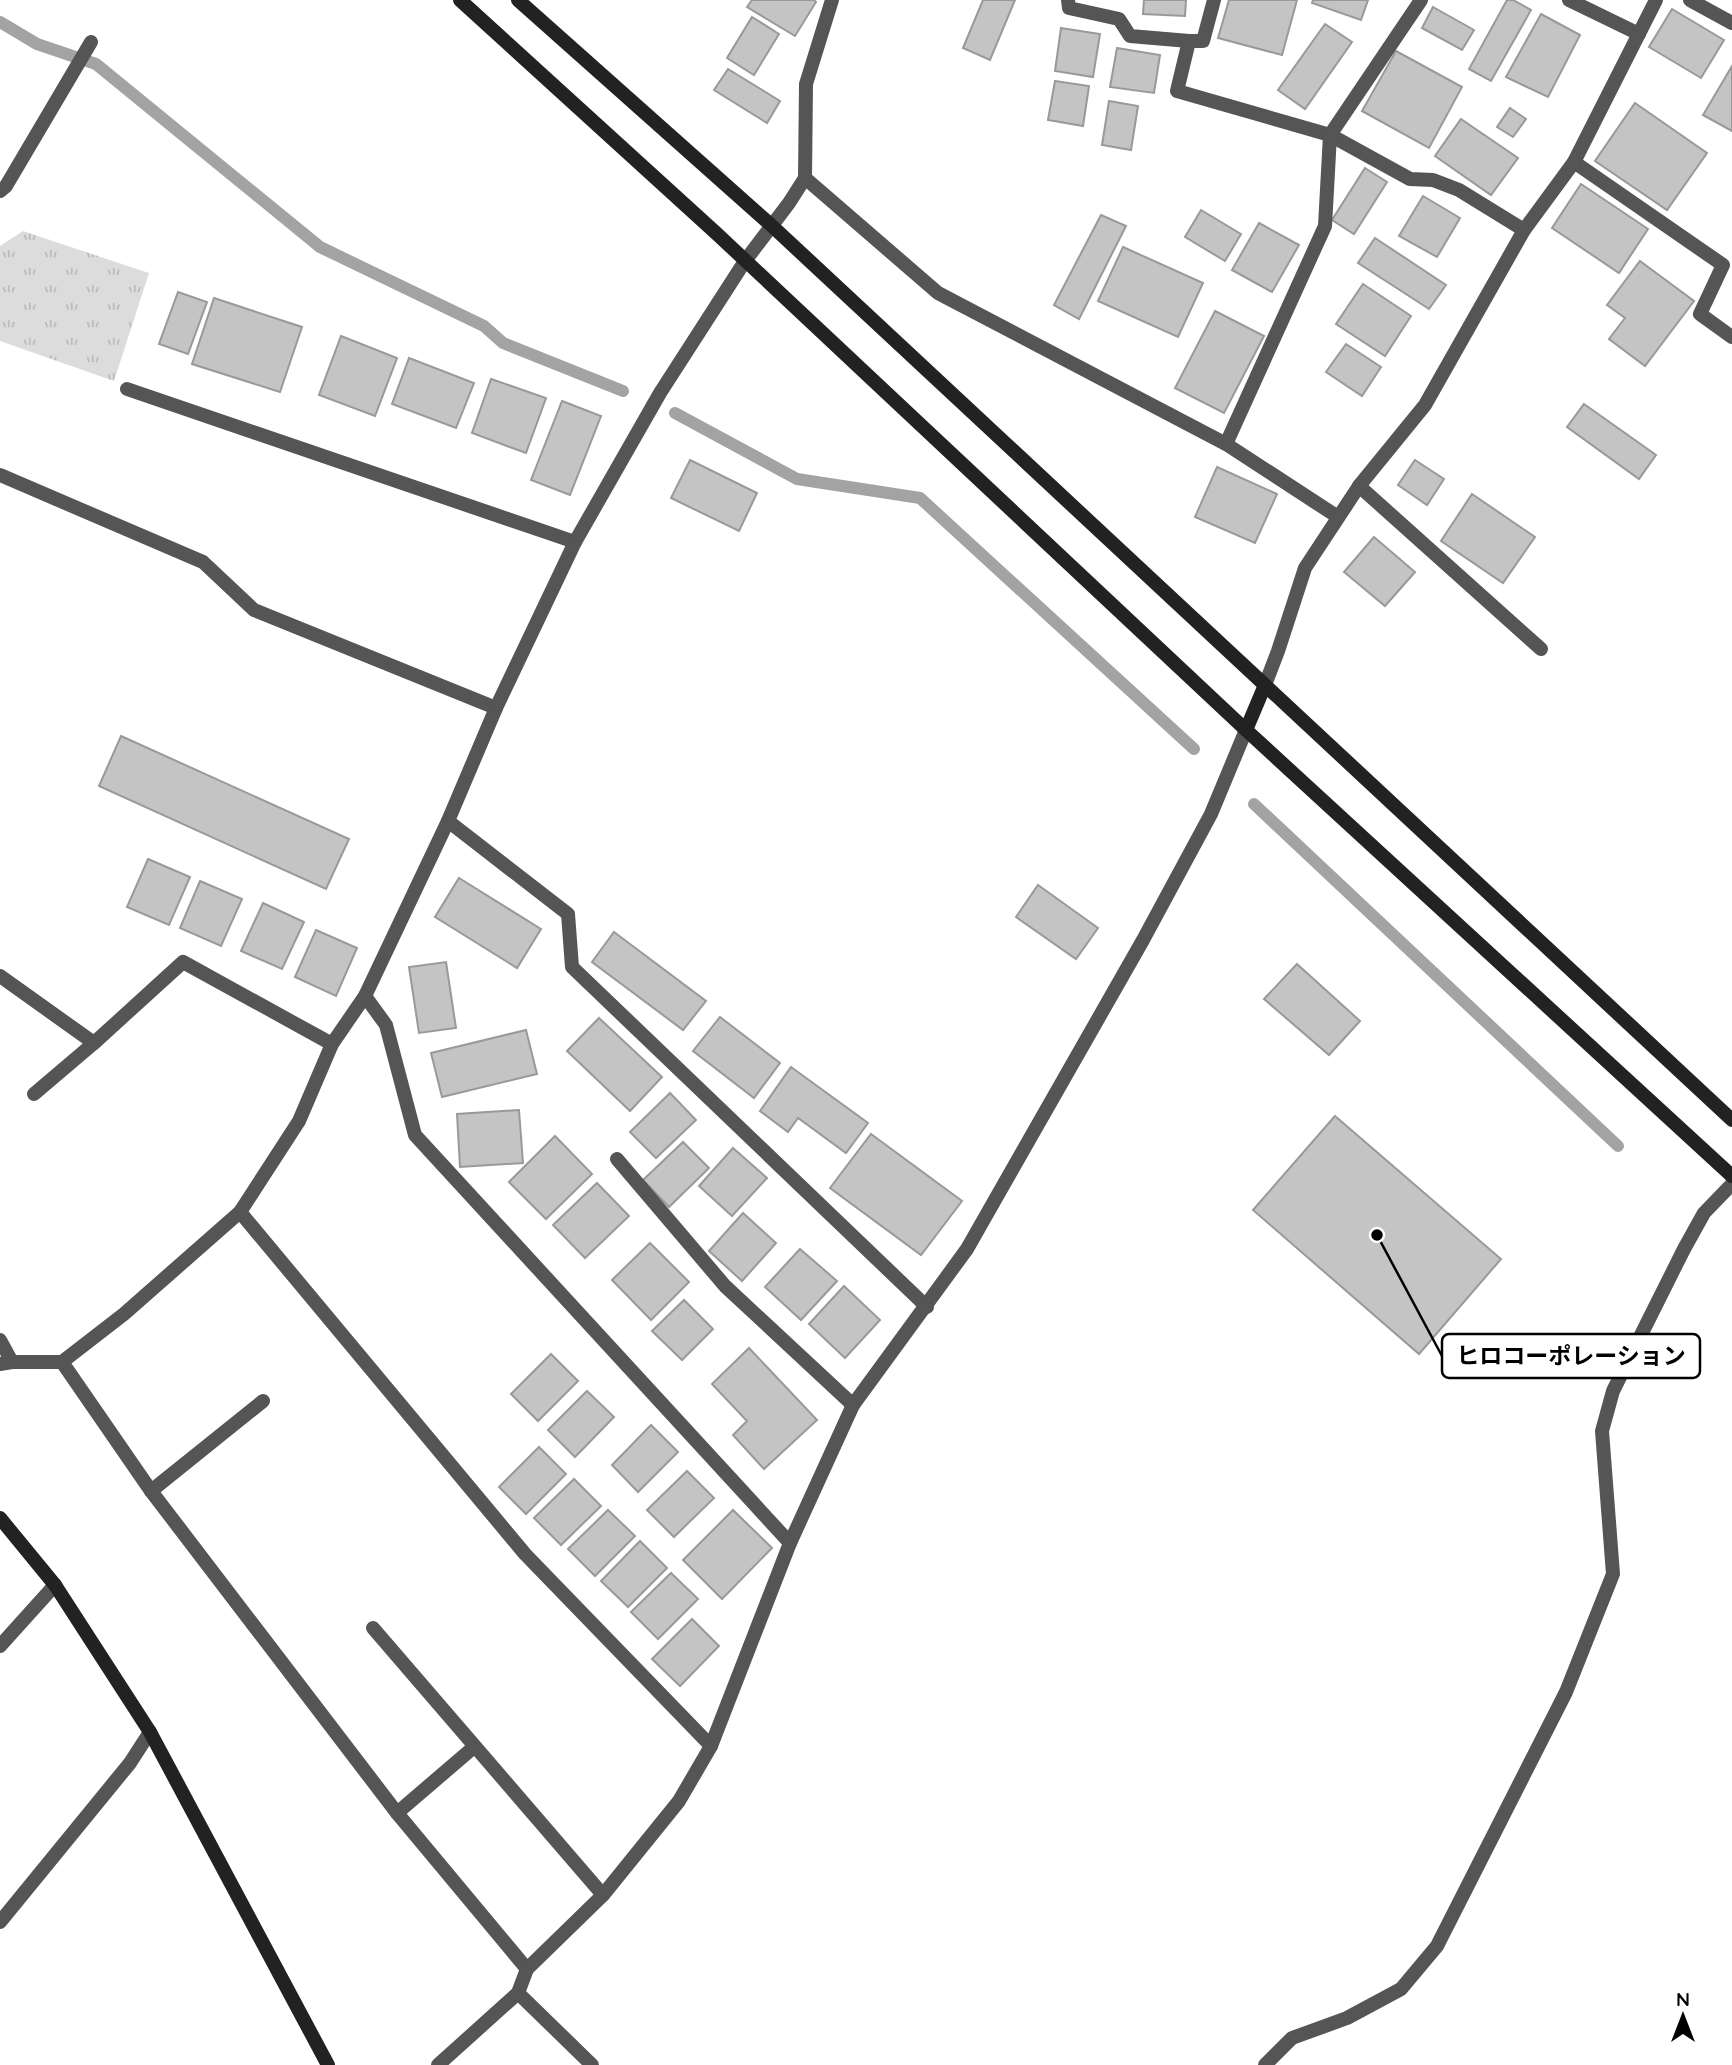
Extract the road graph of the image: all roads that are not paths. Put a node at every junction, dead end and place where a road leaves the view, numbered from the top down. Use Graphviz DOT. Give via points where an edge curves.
graph roads {
  1 [pos="460,0"];
  2 [pos="518,0"];
  3 [pos="832,0"];
  4 [pos="1069,0"];
  5 [pos="1214,0"];
  6 [pos="1421,0"];
  7 [pos="1569,0"];
  8 [pos="1656,0"];
  9 [pos="1690,0"];
  10 [pos="1732,23"];
  11 [pos="1639,34"];
  12 [pos="1189,41"];
  13 [pos="90,42"];
  14 [pos="1330,135"];
  15 [pos="1574,162"];
  16 [pos="805,178"];
  17 [pos="0,191"];
  18 [pos="771,225"];
  19 [pos="1524,230"];
  20 [pos="745,261"];
  21 [pos="1732,337"];
  22 [pos="127,389"];
  23 [pos="1226,444"];
  24 [pos="0,475"];
  25 [pos="1359,486"];
  26 [pos="1338,517"];
  27 [pos="575,542"];
  28 [pos="1541,649"];
  29 [pos="1265,685"];
  30 [pos="496,708"];
  31 [pos="1246,730"];
  32 [pos="448,821"];
  33 [pos="0,976"];
  34 [pos="365,996"];
  35 [pos="94,1043"];
  36 [pos="332,1044"];
  37 [pos="34,1094"];
  38 [pos="1732,1120"];
  39 [pos="617,1159"];
  40 [pos="1732,1176"];
  41 [pos="1732,1184"];
  42 [pos="240,1212"];
  43 [pos="927,1307"];
  44 [pos="0,1339"];
  45 [pos="62,1362"];
  46 [pos="6,1363"];
  47 [pos="263,1401"];
  48 [pos="853,1405"];
  49 [pos="151,1491"];
  50 [pos="0,1518"];
  51 [pos="790,1543"];
  52 [pos="55,1585"];
  53 [pos="373,1628"];
  54 [pos="0,1646"];
  55 [pos="150,1732"];
  56 [pos="711,1746"];
  57 [pos="474,1747"];
  58 [pos="397,1813"];
  59 [pos="603,1895"];
  60 [pos="0,1922"];
  61 [pos="527,1969"];
  62 [pos="518,1993"];
  63 [pos="328,2065"];
  64 [pos="439,2065"];
  65 [pos="592,2065"];
  66 [pos="1265,2065"];
  1 -- 20 [label="street"];
  2 -- 18 [label="street"];
  3 -- 16 [label="street" via="806,84"];
  4 -- 12 [label="street" via="1069,8 1119,19 1129,36"];
  5 -- 12 [label="street" via="1203,41"];
  6 -- 14 [label="street"];
  7 -- 11 [label="street"];
  8 -- 11 [label="street"];
  9 -- 10 [label="street"];
  11 -- 15 [label="street"];
  12 -- 14 [label="street" via="1177,91"];
  13 -- 17 [label="street"];
  14 -- 19 [label="street" via="1410,179 1433,180 1459,190"];
  14 -- 23 [label="street" via="1325,226"];
  15 -- 19 [label="street"];
  15 -- 21 [label="street" via="1723,265 1700,314"];
  16 -- 18 [label="street"];
  16 -- 23 [label="street" via="938,293"];
  18 -- 20 [label="street"];
  18 -- 29 [label="street"];
  19 -- 25 [label="street" via="1425,405"];
  20 -- 27 [label="street" via="660,393"];
  20 -- 31 [label="street"];
  22 -- 27 [label="street"];
  23 -- 26 [label="street"];
  24 -- 30 [label="street" via="203,562 254,610"];
  25 -- 26 [label="street"];
  25 -- 28 [label="street"];
  26 -- 29 [label="street" via="1305,568"];
  27 -- 30 [label="street"];
  29 -- 31 [label="street"];
  29 -- 38 [label="street"];
  30 -- 32 [label="street"];
  31 -- 40 [label="street"];
  31 -- 43 [label="street" via="1211,814 1143,940 967,1249"];
  32 -- 34 [label="street"];
  32 -- 43 [label="street" via="568,914 572,967"];
  33 -- 35 [label="street"];
  34 -- 36 [label="street"];
  34 -- 51 [label="street" via="386,1025 415,1135"];
  35 -- 36 [label="street" via="183,962"];
  35 -- 37 [label="street"];
  36 -- 42 [label="street" via="299,1121"];
  39 -- 48 [label="street" via="726,1286"];
  41 -- 66 [label="street" via="1697,1225 1613,1391 1602,1431 1613,1574 1566,1692 1437,1947 1401,1989 1347,2018 1292,2038"];
  42 -- 45 [label="street"];
  42 -- 56 [label="street" via="525,1555"];
  43 -- 48 [label="street"];
  44 -- 46 [label="street"];
  45 -- 46 [label="street"];
  45 -- 49 [label="street"];
  47 -- 49 [label="street"];
  48 -- 51 [label="street"];
  49 -- 58 [label="street"];
  50 -- 52 [label="street"];
  51 -- 56 [label="street"];
  52 -- 54 [label="street"];
  52 -- 55 [label="street"];
  53 -- 57 [label="street"];
  55 -- 60 [label="street" via="130,1763"];
  55 -- 63 [label="street"];
  56 -- 59 [label="street" via="679,1801"];
  57 -- 58 [label="street"];
  57 -- 59 [label="street"];
  58 -- 61 [label="street"];
  59 -- 61 [label="street"];
  61 -- 62 [label="street"];
  62 -- 64 [label="street"];
  62 -- 65 [label="street"];
}
